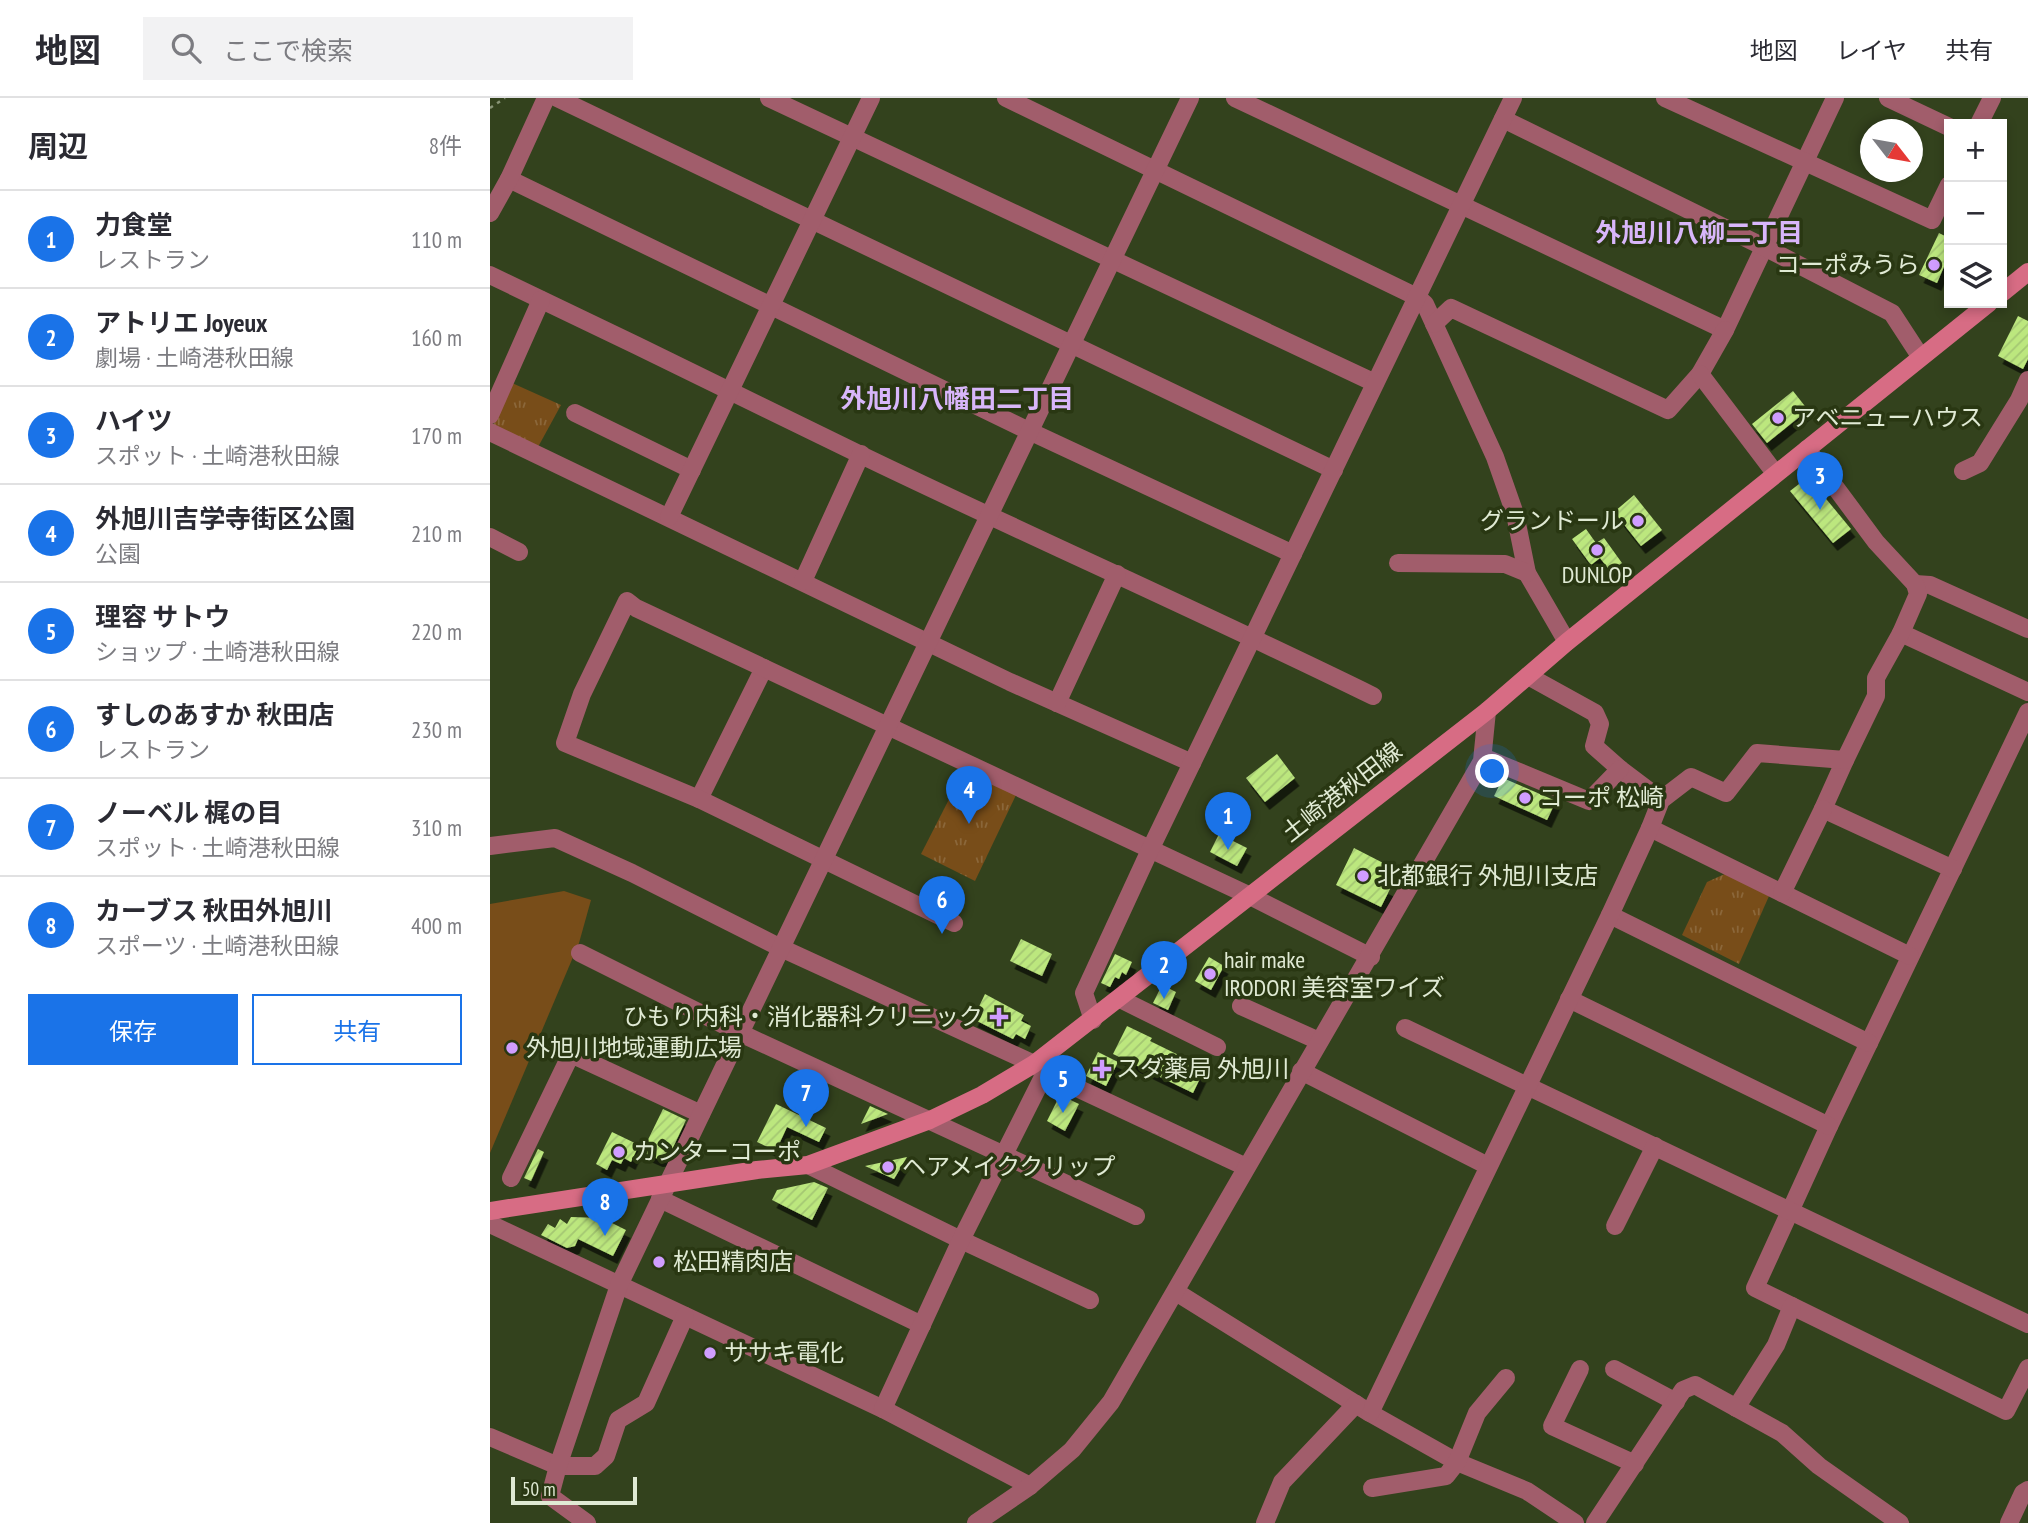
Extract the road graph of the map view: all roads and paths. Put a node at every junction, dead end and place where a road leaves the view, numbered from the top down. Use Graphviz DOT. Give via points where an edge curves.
graph roads {
  1 [pos="505,98"];
  2 [pos="545,98"];
  3 [pos="557,98"];
  4 [pos="769,98"];
  5 [pos="871,98"];
  6 [pos="1006,98"];
  7 [pos="1190,98"];
  8 [pos="1235,98"];
  9 [pos="1513,98"];
  10 [pos="1665,98"];
  11 [pos="1835,98"];
  12 [pos="1888,98"];
  13 [pos="1992,98"];
  14 [pos="490,108"];
  15 [pos="1503,119"];
  16 [pos="1982,119"];
  17 [pos="1944,125"];
  18 [pos="852,136"];
  19 [pos="1805,161"];
  20 [pos="1155,170"];
  21 [pos="509,179"];
  22 [pos="1944,195"];
  23 [pos="1461,206"];
  24 [pos="490,214"];
  25 [pos="812,220"];
  26 [pos="1765,247"];
  27 [pos="1111,260"];
  28 [pos="490,275"];
  29 [pos="1417,297"];
  30 [pos="541,300"];
  31 [pos="772,304"];
  32 [pos="1982,308"];
  33 [pos="1434,324"];
  34 [pos="1725,330"];
  35 [pos="1071,345"];
  36 [pos="1920,356"];
  37 [pos="1700,374"];
  38 [pos="497,378"];
  39 [pos="2028,380"];
  40 [pos="1375,383"];
  41 [pos="731,390"];
  42 [pos="2024,402"];
  43 [pos="575,413"];
  44 [pos="490,415"];
  45 [pos="1029,431"];
  46 [pos="490,432"];
  47 [pos="1807,449"];
  48 [pos="860,454"];
  49 [pos="692,470"];
  50 [pos="1334,470"];
  51 [pos="1963,471"];
  52 [pos="1775,473"];
  53 [pos="989,515"];
  54 [pos="670,517"];
  55 [pos="490,537"];
  56 [pos="519,552"];
  57 [pos="1293,554"];
  58 [pos="1398,563"];
  59 [pos="1527,573"];
  60 [pos="1117,574"];
  61 [pos="803,581"];
  62 [pos="1915,584"];
  63 [pos="2028,629"];
  64 [pos="1901,633"];
  65 [pos="1253,637"];
  66 [pos="928,642"];
  67 [pos="1567,642"];
  68 [pos="764,668"];
  69 [pos="1528,676"];
  70 [pos="2028,692"];
  71 [pos="1373,696"];
  72 [pos="1057,703"];
  73 [pos="1487,711"];
  74 [pos="2028,712"];
  75 [pos="887,727"];
  76 [pos="1483,757"];
  77 [pos="1845,760"];
  78 [pos="1192,763"];
  79 [pos="1619,769"];
  80 [pos="699,799"];
  81 [pos="1661,800"];
  82 [pos="1823,809"];
  83 [pos="1650,828"];
  84 [pos="490,846"];
  85 [pos="1150,850"];
  86 [pos="823,861"];
  87 [pos="1952,869"];
  88 [pos="1782,893"];
  89 [pos="1248,895"];
  90 [pos="1610,915"];
  91 [pos="954,923"];
  92 [pos="781,948"];
  93 [pos="580,953"];
  94 [pos="1910,956"];
  95 [pos="1371,957"];
  96 [pos="1120,999"];
  97 [pos="1569,999"];
  98 [pos="1241,1006"];
  99 [pos="1093,1020"];
  100 [pos="1405,1028"];
  101 [pos="740,1033"];
  102 [pos="1319,1041"];
  103 [pos="1869,1043"];
  104 [pos="1217,1047"];
  105 [pos="1039,1069"];
  106 [pos="1301,1071"];
  107 [pos="1527,1085"];
  108 [pos="701,1114"];
  109 [pos="930,1120"];
  110 [pos="1829,1126"];
  111 [pos="1655,1146"];
  112 [pos="1004,1154"];
  113 [pos="808,1165"];
  114 [pos="1488,1166"];
  115 [pos="1246,1167"];
  116 [pos="511,1178"];
  117 [pos="664,1191"];
  118 [pos="1790,1210"];
  119 [pos="490,1211"];
  120 [pos="1136,1216"];
  121 [pos="490,1224"];
  122 [pos="1615,1226"];
  123 [pos="961,1240"];
  124 [pos="619,1285"];
  125 [pos="1176,1292"];
  126 [pos="1090,1300"];
  127 [pos="1792,1306"];
  128 [pos="685,1316"];
  129 [pos="2028,1324"];
  130 [pos="922,1325"];
  131 [pos="1614,1368"];
  132 [pos="2028,1368"];
  133 [pos="1580,1369"];
  134 [pos="1506,1378"];
  135 [pos="1676,1402"];
  136 [pos="1363,1408"];
  137 [pos="1736,1408"];
  138 [pos="883,1409"];
  139 [pos="490,1437"];
  140 [pos="1457,1462"];
  141 [pos="1635,1464"];
  142 [pos="558,1466"];
  143 [pos="1030,1486"];
  144 [pos="1372,1488"];
  145 [pos="2028,1490"];
  146 [pos="587,1523"];
  147 [pos="976,1523"];
  148 [pos="1265,1523"];
  149 [pos="1575,1523"];
  150 [pos="1595,1523"];
  151 [pos="1900,1523"];
  152 [pos="2009,1523"];
  1 -- 14 [label="path"];
  2 -- 21 [label="street"];
  3 -- 25 [label="street"];
  4 -- 18 [label="street"];
  5 -- 18 [label="street"];
  6 -- 20 [label="street"];
  7 -- 20 [label="street"];
  8 -- 23 [label="street"];
  9 -- 15 [label="street"];
  10 -- 19 [label="street"];
  11 -- 19 [label="street"];
  12 -- 17 [label="street"];
  13 -- 16 [label="street"];
  15 -- 23 [label="street"];
  15 -- 26 [label="street"];
  18 -- 25 [label="street"];
  18 -- 27 [label="street"];
  19 -- 22 [label="street" via="1932,220"];
  19 -- 26 [label="street"];
  20 -- 27 [label="street"];
  20 -- 29 [label="street"];
  21 -- 24 [label="street"];
  21 -- 31 [label="street"];
  23 -- 29 [label="street"];
  23 -- 34 [label="street"];
  25 -- 31 [label="street"];
  25 -- 35 [label="street"];
  26 -- 34 [label="street"];
  26 -- 36 [label="street" via="1892,313"];
  27 -- 35 [label="street"];
  27 -- 40 [label="street"];
  28 -- 30 [label="street"];
  29 -- 33 [label="street"];
  29 -- 40 [label="street"];
  30 -- 38 [label="street"];
  30 -- 41 [label="street"];
  31 -- 41 [label="street"];
  31 -- 45 [label="street"];
  32 -- 36 [label="main road, 土崎港秋田線"];
  33 -- 37 [label="street" via="1451,308 1668,410"];
  33 -- 59 [label="street" via="1495,457 1515,514"];
  34 -- 37 [label="street"];
  35 -- 45 [label="street"];
  35 -- 50 [label="street"];
  36 -- 47 [label="main road, 土崎港秋田線"];
  37 -- 52 [label="street"];
  38 -- 44 [label="street"];
  39 -- 42 [label="street"];
  40 -- 50 [label="street"];
  41 -- 48 [label="street"];
  41 -- 49 [label="street"];
  42 -- 51 [label="street" via="1980,463"];
  43 -- 49 [label="street"];
  45 -- 53 [label="street"];
  45 -- 57 [label="street"];
  46 -- 54 [label="street"];
  47 -- 52 [label="main road, 土崎港秋田線"];
  47 -- 62 [label="street" via="1876,542"];
  48 -- 53 [label="street"];
  48 -- 61 [label="street"];
  49 -- 54 [label="street"];
  50 -- 57 [label="street"];
  52 -- 67 [label="main road, 土崎港秋田線"];
  53 -- 60 [label="street"];
  53 -- 66 [label="street"];
  54 -- 61 [label="street"];
  55 -- 56 [label="street"];
  57 -- 65 [label="street"];
  58 -- 59 [label="street" via="1505,564"];
  59 -- 67 [label="street"];
  60 -- 65 [label="street"];
  60 -- 72 [label="street"];
  61 -- 66 [label="street"];
  62 -- 63 [label="street" via="1930,585"];
  62 -- 64 [label="street" via="1918,594"];
  64 -- 70 [label="street"];
  64 -- 77 [label="street" via="1876,678 1876,696"];
  65 -- 71 [label="street"];
  65 -- 78 [label="street"];
  66 -- 72 [label="street"];
  66 -- 75 [label="street"];
  67 -- 69 [label="main road, 土崎港秋田線"];
  68 -- 75 [label="street"];
  68 -- 80 [label="street"];
  68 -- 80 [label="street" via="627,601 582,694 565,743"];
  69 -- 73 [label="main road, 土崎港秋田線"];
  69 -- 79 [label="street" via="1595,713 1600,724 1594,746"];
  72 -- 78 [label="street"];
  73 -- 76 [label="street"];
  73 -- 89 [label="main road, 土崎港秋田線"];
  74 -- 87 [label="street"];
  75 -- 85 [label="street"];
  75 -- 86 [label="street"];
  76 -- 79 [label="street" via="1590,800"];
  76 -- 95 [label="street"];
  77 -- 81 [label="street" via="1757,753 1726,793 1691,777"];
  77 -- 82 [label="street"];
  78 -- 85 [label="street"];
  79 -- 81 [label="street"];
  80 -- 86 [label="street"];
  81 -- 83 [label="street"];
  82 -- 87 [label="street"];
  82 -- 88 [label="street"];
  83 -- 88 [label="street"];
  83 -- 90 [label="street"];
  84 -- 92 [label="street" via="555,838"];
  85 -- 89 [label="street"];
  85 -- 99 [label="street" via="1084,993"];
  86 -- 91 [label="street"];
  86 -- 92 [label="street"];
  87 -- 94 [label="street"];
  88 -- 94 [label="street"];
  89 -- 95 [label="street"];
  89 -- 96 [label="main road, 土崎港秋田線"];
  90 -- 97 [label="street"];
  90 -- 103 [label="street"];
  92 -- 101 [label="street"];
  92 -- 105 [label="street"];
  93 -- 101 [label="street"];
  94 -- 103 [label="street"];
  95 -- 102 [label="street"];
  96 -- 99 [label="main road, 土崎港秋田線"];
  96 -- 104 [label="street"];
  97 -- 107 [label="street"];
  97 -- 110 [label="street"];
  98 -- 102 [label="street"];
  99 -- 105 [label="main road, 土崎港秋田線"];
  100 -- 107 [label="street"];
  101 -- 108 [label="street"];
  101 -- 109 [label="street"];
  102 -- 106 [label="street"];
  103 -- 110 [label="street"];
  105 -- 109 [label="main road, 土崎港秋田線"];
  105 -- 112 [label="street"];
  105 -- 115 [label="street"];
  106 -- 114 [label="street"];
  106 -- 115 [label="street"];
  107 -- 111 [label="street"];
  107 -- 114 [label="street"];
  108 -- 116 [label="street" via="571,1054"];
  108 -- 117 [label="street"];
  109 -- 112 [label="street"];
  109 -- 113 [label="main road, 土崎港秋田線"];
  110 -- 118 [label="street"];
  111 -- 118 [label="street"];
  111 -- 122 [label="street"];
  112 -- 120 [label="street"];
  112 -- 123 [label="street"];
  113 -- 117 [label="main road, 土崎港秋田線"];
  113 -- 123 [label="street"];
  114 -- 136 [label="street"];
  115 -- 125 [label="street"];
  117 -- 119 [label="main road, 土崎港秋田線"];
  117 -- 124 [label="street"];
  117 -- 130 [label="street"];
  118 -- 127 [label="street" via="1755,1288"];
  118 -- 129 [label="street"];
  121 -- 124 [label="street"];
  123 -- 126 [label="street"];
  123 -- 130 [label="street"];
  124 -- 128 [label="street"];
  124 -- 142 [label="street"];
  125 -- 136 [label="street"];
  125 -- 143 [label="street" via="1111,1402 1072,1450"];
  127 -- 132 [label="street" via="2006,1411"];
  127 -- 137 [label="street" via="1776,1345"];
  128 -- 138 [label="street"];
  128 -- 142 [label="street" via="646,1403 618,1420 606,1456 595,1466"];
  130 -- 138 [label="street"];
  131 -- 135 [label="street"];
  133 -- 141 [label="street" via="1552,1426"];
  134 -- 140 [label="street" via="1477,1413"];
  135 -- 137 [label="street" via="1683,1390 1695,1385"];
  135 -- 141 [label="street"];
  136 -- 140 [label="street"];
  136 -- 148 [label="street" via="1282,1482"];
  137 -- 151 [label="street" via="1782,1433 1819,1466"];
  138 -- 143 [label="street"];
  139 -- 142 [label="street"];
  140 -- 144 [label="street" via="1446,1476"];
  140 -- 149 [label="street" via="1527,1491"];
  141 -- 150 [label="street"];
  142 -- 146 [label="street" via="550,1496"];
  143 -- 147 [label="street"];
  145 -- 152 [label="street"];
}
